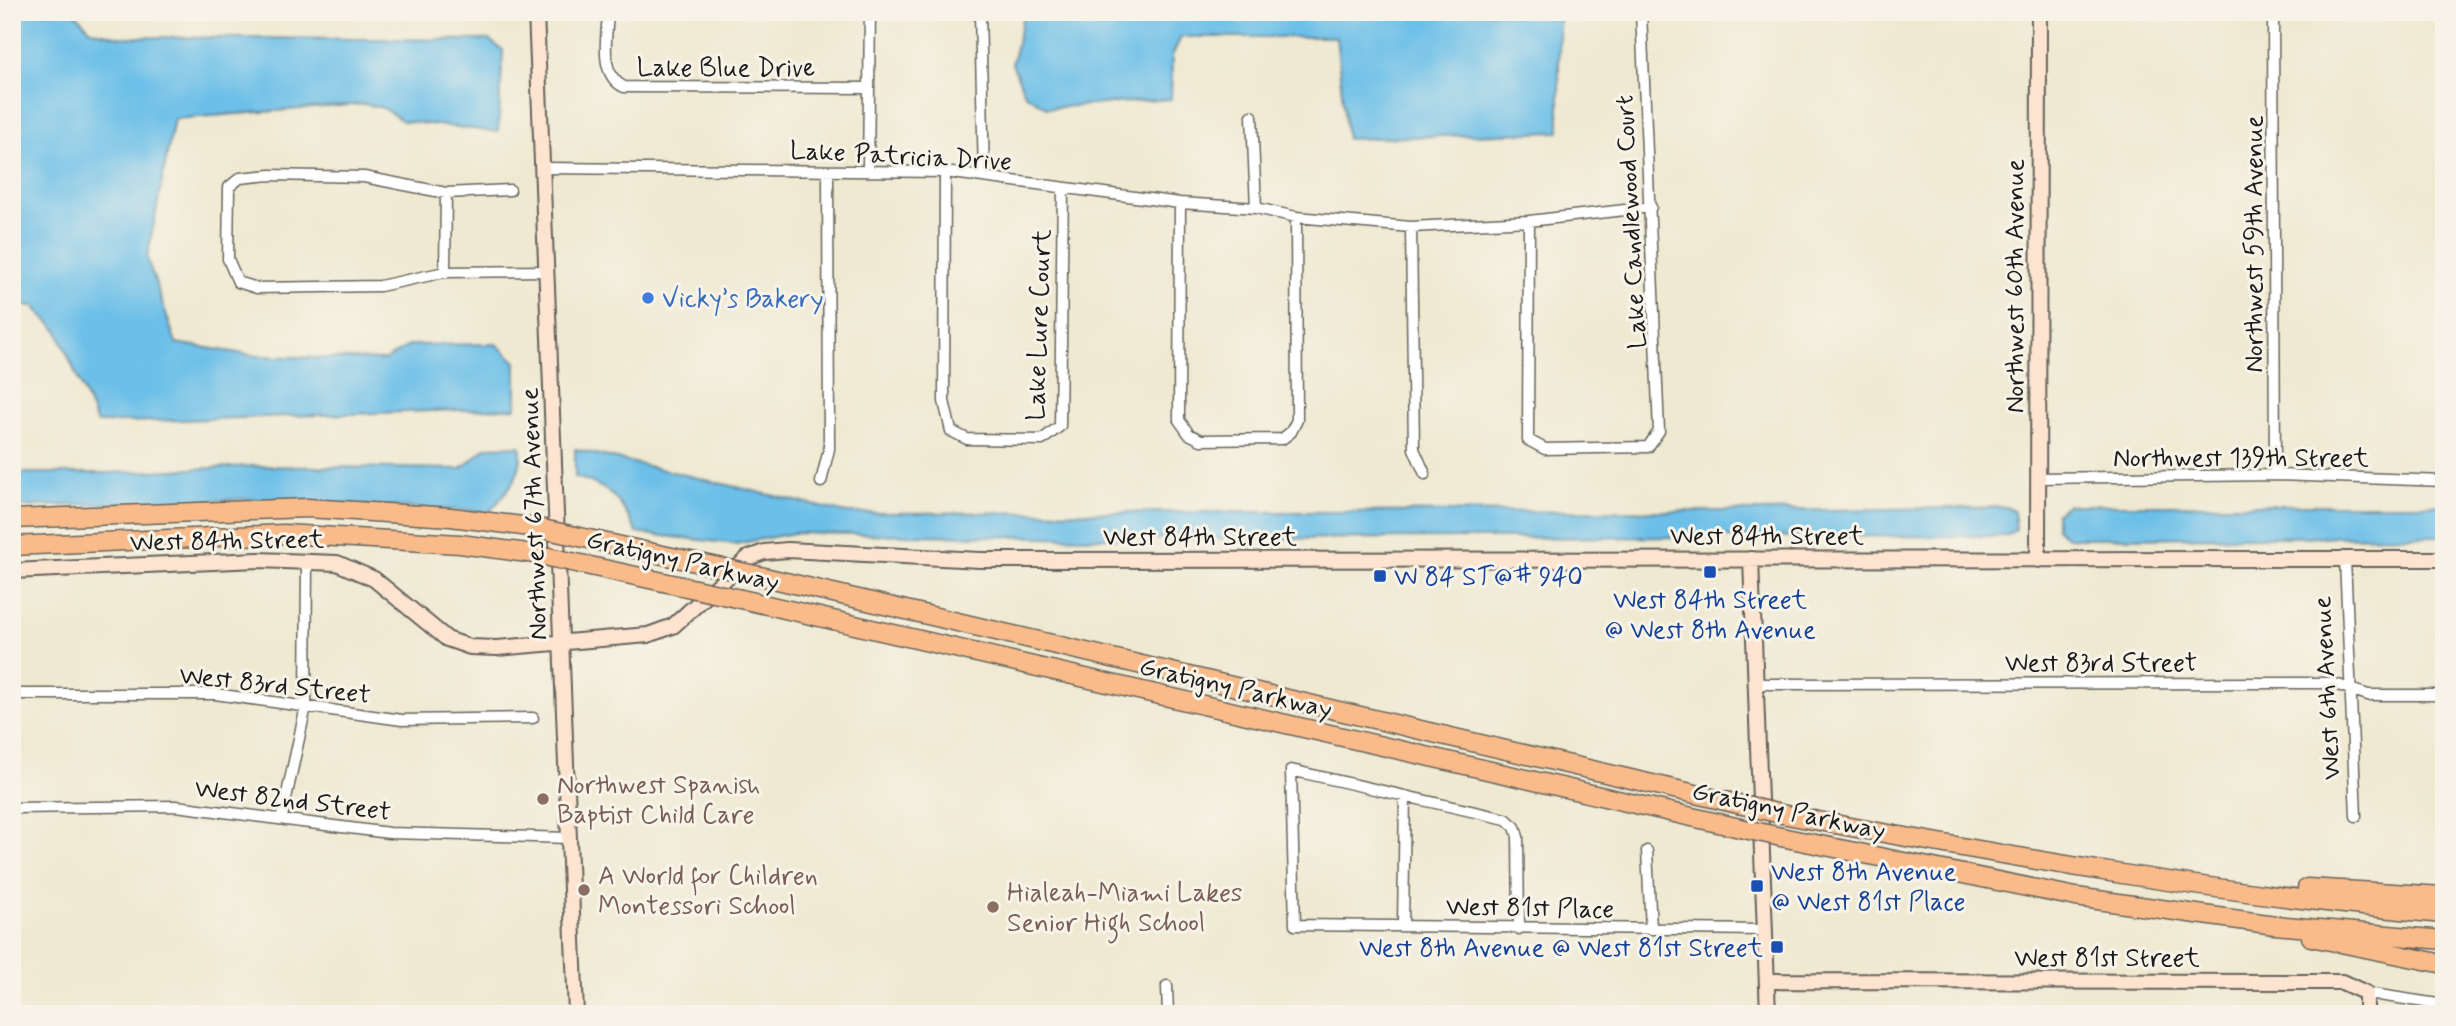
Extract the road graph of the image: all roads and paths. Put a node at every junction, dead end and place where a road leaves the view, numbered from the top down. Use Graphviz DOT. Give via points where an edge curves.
graph roads {
  1 [pos="536,12"];
  2 [pos="608,12"];
  3 [pos="870,12"];
  4 [pos="980,12"];
  5 [pos="1641,12"];
  6 [pos="2039,12"];
  7 [pos="2273,12"];
  8 [pos="869,88"];
  9 [pos="1252,116"];
  10 [pos="543,168"];
  11 [pos="868,169"];
  12 [pos="828,171"];
  13 [pos="945,172"];
  14 [pos="984,175"];
  15 [pos="1062,188"];
  16 [pos="510,190"];
  17 [pos="446,193"];
  18 [pos="1180,203"];
  19 [pos="1651,207"];
  20 [pos="1256,208"];
  21 [pos="1296,217"];
  22 [pos="1529,221"];
  23 [pos="1411,227"];
  24 [pos="547,271"];
  25 [pos="445,272"];
  26 [pos="1424,474"];
  27 [pos="2275,475"];
  28 [pos="2038,478"];
  29 [pos="2444,481"];
  30 [pos="821,482"];
  31 [pos="12,519"];
  32 [pos="12,545"];
  33 [pos="1751,559"];
  34 [pos="2345,559"];
  35 [pos="2444,559"];
  36 [pos="2038,560"];
  37 [pos="307,561"];
  38 [pos="12,571"];
  39 [pos="563,644"];
  40 [pos="1755,684"];
  41 [pos="2351,687"];
  42 [pos="12,694"];
  43 [pos="2444,695"];
  44 [pos="306,706"];
  45 [pos="533,718"];
  46 [pos="1405,796"];
  47 [pos="12,808"];
  48 [pos="2356,816"];
  49 [pos="282,817"];
  50 [pos="569,838"];
  51 [pos="1647,851"];
  52 [pos="2186,883"];
  53 [pos="2444,896"];
  54 [pos="2444,914"];
  55 [pos="2275,925"];
  56 [pos="1403,926"];
  57 [pos="1519,929"];
  58 [pos="1651,929"];
  59 [pos="1765,930"];
  60 [pos="2444,940"];
  61 [pos="2444,964"];
  62 [pos="1767,981"];
  63 [pos="1167,986"];
  64 [pos="2366,993"];
  65 [pos="2444,1005"];
  66 [pos="576,1014"];
  67 [pos="1168,1014"];
  68 [pos="1768,1014"];
  69 [pos="2366,1014"];
  1 -- 10 [label="street, Northwest 67th Avenue"];
  2 -- 8 [label="street, Lake Blue Drive" via="607,70 613,82 624,87"];
  3 -- 8 [label="street"];
  4 -- 14 [label="street"];
  5 -- 19 [label="street, Lake Candlewood Court"];
  6 -- 28 [label="street, Northwest 60th Avenue"];
  7 -- 27 [label="street, Northwest 59th Avenue"];
  8 -- 11 [label="street"];
  9 -- 20 [label="street"];
  10 -- 12 [label="street, Lake Patricia Drive"];
  10 -- 24 [label="street, Northwest 67th Avenue"];
  11 -- 12 [label="street, Lake Patricia Drive"];
  11 -- 13 [label="street, Lake Patricia Drive"];
  12 -- 30 [label="street" via="829,449"];
  13 -- 14 [label="street, Lake Patricia Drive"];
  13 -- 15 [label="street, Lake Lure Court" via="944,401 951,431 967,439 1042,440 1060,426"];
  14 -- 15 [label="street, Lake Patricia Drive"];
  15 -- 18 [label="street, Lake Patricia Drive"];
  16 -- 17 [label="street"];
  17 -- 25 [label="street"];
  17 -- 25 [label="street" via="364,177 240,178 229,187 228,259 238,282 257,288 380,286"];
  18 -- 20 [label="street, Lake Patricia Drive"];
  18 -- 21 [label="street" via="1179,420 1189,435 1202,440 1282,439 1297,420"];
  19 -- 22 [label="street, Lake Patricia Drive"];
  19 -- 22 [label="street, Lake Candlewood Court" via="1659,430 1648,447 1545,449 1528,440"];
  20 -- 21 [label="street, Lake Patricia Drive"];
  21 -- 23 [label="street, Lake Patricia Drive"];
  22 -- 23 [label="street, Lake Patricia Drive"];
  23 -- 26 [label="street" via="1414,449"];
  24 -- 25 [label="street"];
  24 -- 39 [label="street, Northwest 67th Avenue"];
  27 -- 28 [label="street, Northwest 139th Street"];
  27 -- 29 [label="street, Northwest 139th Street"];
  28 -- 36 [label="street, Northwest 60th Avenue"];
  31 -- 52 [label="highway, Gratigny Parkway, bridge" via="307,508 538,528 1781,814"];
  32 -- 55 [label="highway, Gratigny Parkway, bridge" via="284,534 447,543 535,554 1781,837 2076,897"];
  33 -- 36 [label="street, West 84th Street"];
  33 -- 39 [label="street, West 84th Street" via="980,560 788,550 748,558 673,626 648,635"];
  33 -- 40 [label="street"];
  34 -- 35 [label="street, West 84th Street"];
  34 -- 36 [label="street, West 84th Street"];
  34 -- 41 [label="street, West 6th Avenue"];
  37 -- 38 [label="street, West 84th Street"];
  37 -- 39 [label="street, West 84th Street" via="357,570 447,639 470,647"];
  37 -- 44 [label="street"];
  39 -- 50 [label="street, Northwest 67th Avenue"];
  40 -- 41 [label="street, West 83rd Street" via="2332,683"];
  40 -- 59 [label="street"];
  41 -- 43 [label="street, West 83rd Street" via="2368,695"];
  41 -- 48 [label="street, West 6th Avenue"];
  42 -- 44 [label="street, West 83rd Street" via="215,694"];
  44 -- 45 [label="street, West 83rd Street" via="402,720"];
  44 -- 49 [label="street"];
  46 -- 56 [label="street"];
  46 -- 56 [label="street, West 81st Place" via="1291,770 1295,925"];
  46 -- 57 [label="street" via="1506,819 1515,827"];
  47 -- 49 [label="street, West 82nd Street" via="176,806"];
  49 -- 50 [label="street, West 82nd Street" via="389,834"];
  50 -- 66 [label="street, Northwest 67th Avenue"];
  51 -- 58 [label="street"];
  52 -- 53 [label="highway" via="2249,882"];
  52 -- 54 [label="highway, Gratigny Parkway"];
  55 -- 60 [label="highway, Gratigny Parkway"];
  55 -- 61 [label="highway" via="2330,943"];
  56 -- 57 [label="street, West 81st Place"];
  57 -- 58 [label="street, West 81st Place"];
  58 -- 59 [label="street, West 81st Place"];
  59 -- 62 [label="street"];
  62 -- 64 [label="street, West 81st Street" via="2342,982"];
  62 -- 68 [label="street"];
  63 -- 67 [label="street"];
  64 -- 65 [label="street, West 81st Street"];
  64 -- 69 [label="street"];
}
